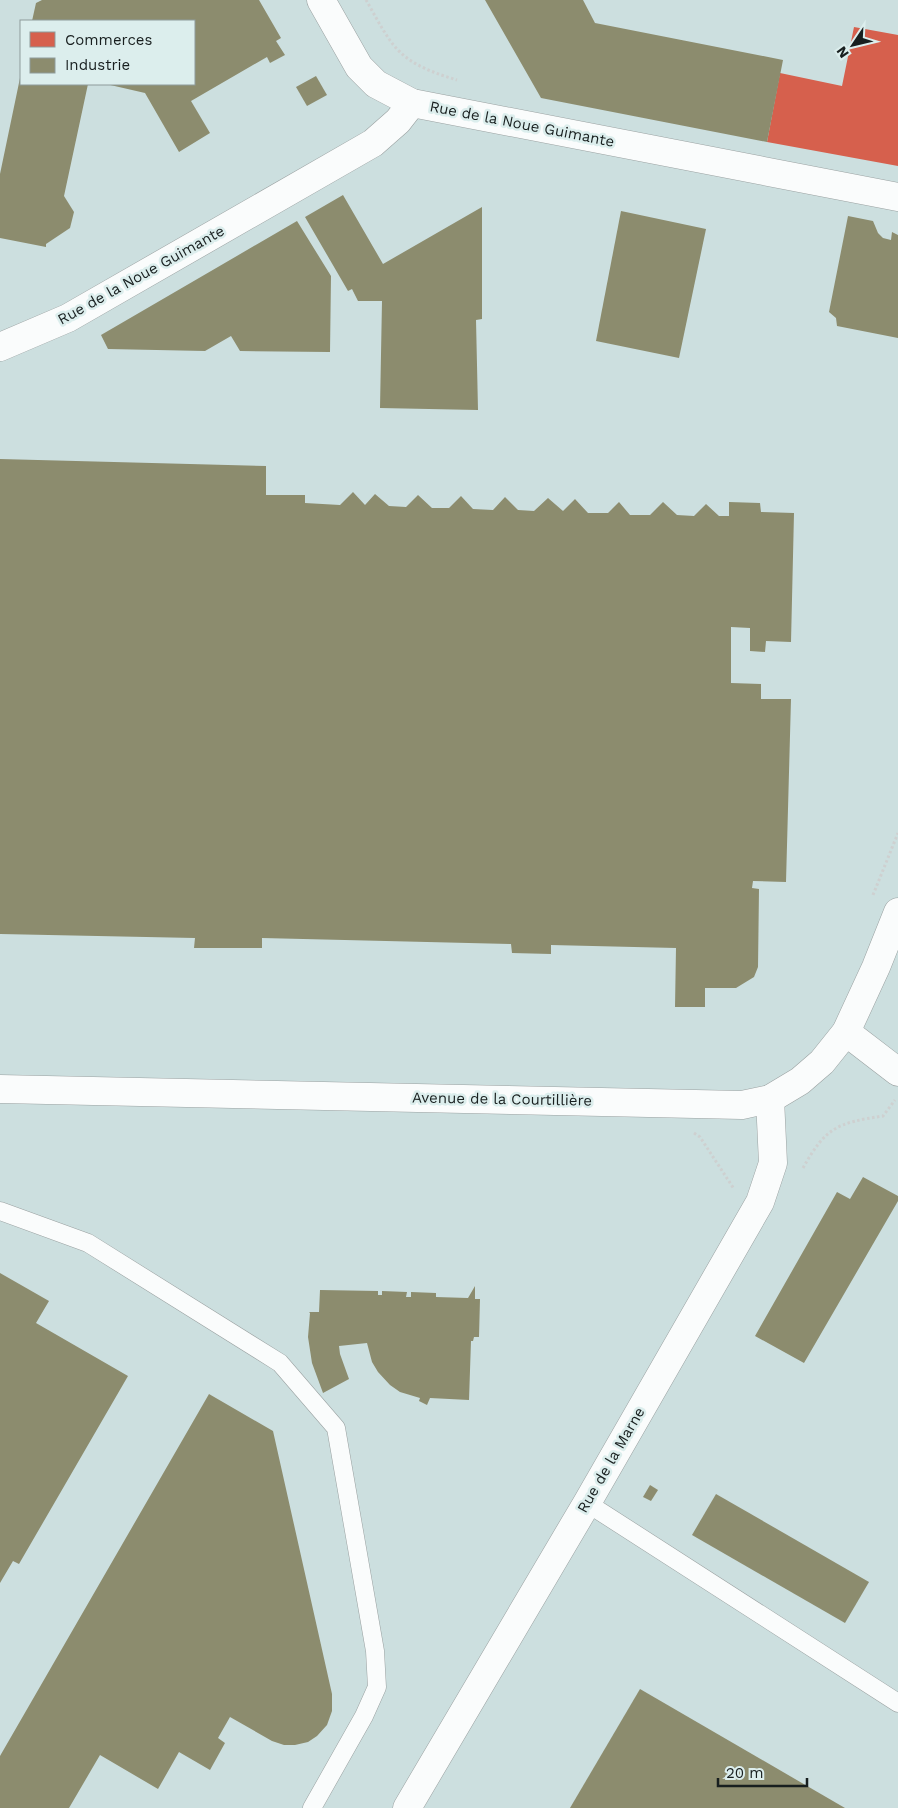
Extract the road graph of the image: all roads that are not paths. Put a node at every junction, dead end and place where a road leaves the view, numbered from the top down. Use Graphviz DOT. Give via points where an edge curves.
graph roads {
  1 [pos="321,0"];
  2 [pos="412,103"];
  3 [pos="898,197"];
  4 [pos="0,347"];
  5 [pos="898,912"];
  6 [pos="846,1032"];
  7 [pos="898,1072"];
  8 [pos="1,1091"];
  9 [pos="770,1099"];
  10 [pos="0,1212"];
  11 [pos="586,1503"];
  12 [pos="898,1703"];
  13 [pos="312,1808"];
  14 [pos="407,1808"];
  1 -- 2 [label="street" via="359,67 376,84"];
  2 -- 3 [label="street, Rue de la Noue Guimante"];
  2 -- 4 [label="street, Rue de la Noue Guimante" via="373,144 68,318"];
  5 -- 6 [label="street, Avenue de la Courtillière"];
  6 -- 7 [label="street"];
  6 -- 9 [label="street, Avenue de la Courtillière" via="822,1062 800,1081"];
  8 -- 9 [label="street, Avenue de la Courtillière" via="742,1105"];
  9 -- 11 [label="street, Rue de la Marne" via="773,1163 760,1202"];
  10 -- 13 [label="lane" via="88,1243 280,1363 336,1428 375,1651 377,1687"];
  11 -- 12 [label="lane"];
  11 -- 14 [label="street, Rue de la Marne"];
}
